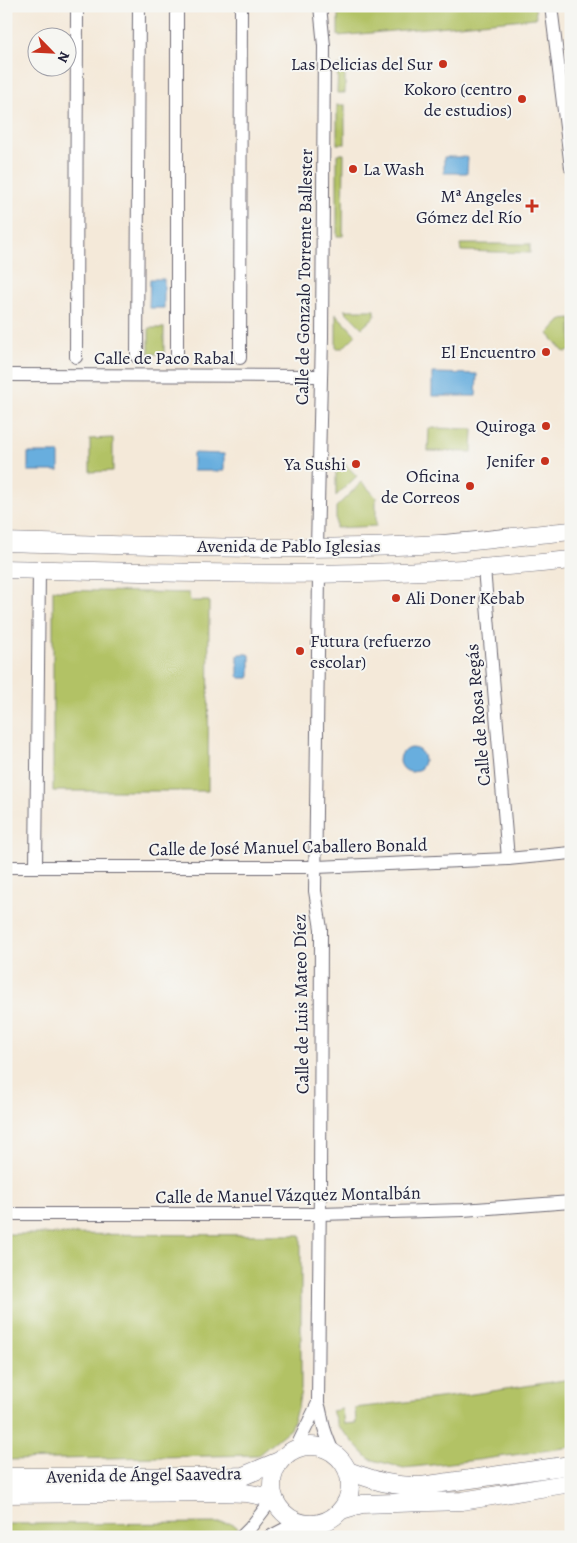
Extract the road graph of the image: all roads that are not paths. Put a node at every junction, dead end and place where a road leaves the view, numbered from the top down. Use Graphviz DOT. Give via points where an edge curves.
graph roads {
  1 [pos="77,6"];
  2 [pos="139,6"];
  3 [pos="177,6"];
  4 [pos="242,6"];
  5 [pos="320,6"];
  6 [pos="551,6"];
  7 [pos="571,168"];
  8 [pos="137,357"];
  9 [pos="177,357"];
  10 [pos="76,358"];
  11 [pos="240,358"];
  12 [pos="6,374"];
  13 [pos="321,376"];
  14 [pos="571,531"];
  15 [pos="6,542"];
  16 [pos="317,548"];
  17 [pos="571,560"];
  18 [pos="484,568"];
  19 [pos="6,569"];
  20 [pos="39,570"];
  21 [pos="319,574"];
  22 [pos="571,853"];
  23 [pos="508,859"];
  24 [pos="6,867"];
  25 [pos="36,867"];
  26 [pos="316,867"];
  27 [pos="571,1202"];
  28 [pos="6,1214"];
  29 [pos="320,1214"];
  30 [pos="318,1403"];
  31 [pos="296,1448"];
  32 [pos="333,1452"];
  33 [pos="279,1461"];
  34 [pos="571,1466"];
  35 [pos="348,1471"];
  36 [pos="6,1477"];
  37 [pos="571,1483"];
  38 [pos="6,1494"];
  39 [pos="273,1498"];
  40 [pos="342,1510"];
  41 [pos="298,1522"];
  42 [pos="315,1530"];
  43 [pos="241,1537"];
  44 [pos="269,1537"];
  1 -- 10 [label="street"];
  2 -- 8 [label="street"];
  3 -- 9 [label="street"];
  4 -- 11 [label="street"];
  5 -- 13 [label="street, Calle de Gonzalo Torrente Ballester" via="324,46"];
  6 -- 7 [label="street"];
  12 -- 13 [label="street, Calle de Paco Rabal"];
  13 -- 16 [label="street, Calle de Gonzalo Torrente Ballester"];
  14 -- 16 [label="street, Avenida de Pablo Iglesias" via="440,544"];
  15 -- 16 [label="street, Avenida de Pablo Iglesias"];
  17 -- 18 [label="street, Avenida de Pablo Iglesias"];
  18 -- 21 [label="street, Avenida de Pablo Iglesias"];
  18 -- 23 [label="street, Calle de Rosa Regás"];
  19 -- 20 [label="street, Avenida de Pablo Iglesias"];
  20 -- 21 [label="street, Avenida de Pablo Iglesias"];
  20 -- 25 [label="street"];
  21 -- 26 [label="street, Calle de Luis Mateo Díez"];
  22 -- 23 [label="street, Calle de José Manuel Caballero Bonald"];
  23 -- 26 [label="street, Calle de José Manuel Caballero Bonald"];
  24 -- 25 [label="street, Calle de José Manuel Caballero Bonald"];
  25 -- 26 [label="street, Calle de José Manuel Caballero Bonald"];
  26 -- 29 [label="street, Calle de Luis Mateo Díez" via="315,891 321,929"];
  27 -- 29 [label="street, Calle de Manuel Vázquez Montalbán" via="463,1210"];
  28 -- 29 [label="street, Calle de Manuel Vázquez Montalbán"];
  29 -- 30 [label="street, Calle de Luis Mateo Díez"];
  30 -- 31 [label="street, Calle de Luis Mateo Díez"];
  30 -- 32 [label="street, Calle de Luis Mateo Díez"];
  31 -- 32 [label="street" via="321,1446"];
  31 -- 33 [label="street"];
  32 -- 35 [label="street"];
  33 -- 36 [label="street, Avenida de Ángel Saavedra" via="243,1476"];
  33 -- 39 [label="street" via="273,1472"];
  34 -- 35 [label="street" via="421,1486 382,1483"];
  35 -- 40 [label="street" via="350,1491"];
  37 -- 40 [label="street" via="462,1501 362,1504"];
  38 -- 39 [label="street, Avenida de Ángel Saavedra" via="220,1492"];
  39 -- 41 [label="street" via="288,1517"];
  39 -- 43 [label="street"];
  40 -- 42 [label="street"];
  41 -- 42 [label="street"];
  41 -- 44 [label="street"];
}
